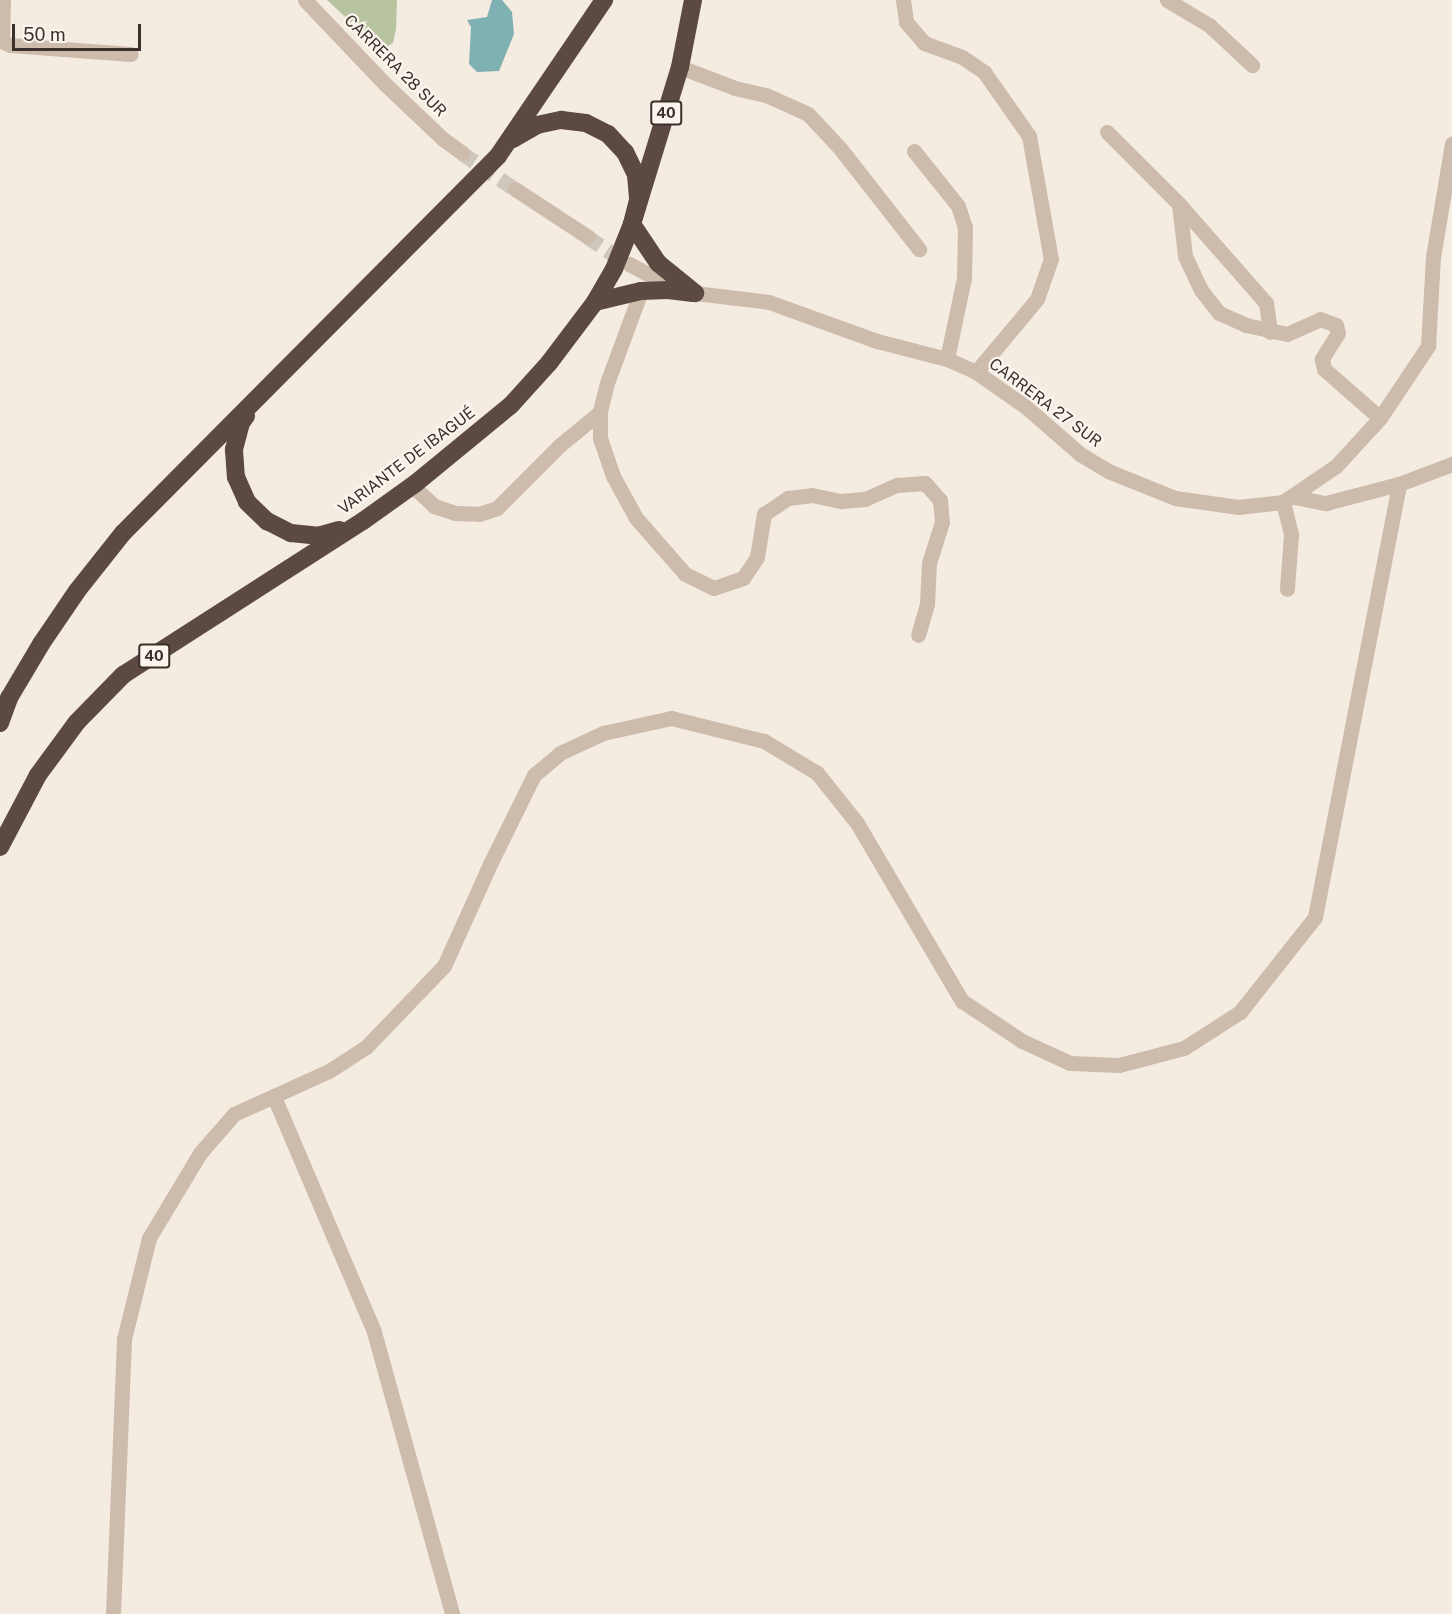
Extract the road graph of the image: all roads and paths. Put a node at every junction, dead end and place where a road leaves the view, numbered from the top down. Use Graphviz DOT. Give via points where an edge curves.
graph roads {
  1 [pos="3,0"];
  2 [pos="305,0"];
  3 [pos="604,0"];
  4 [pos="693,0"];
  5 [pos="903,0"];
  6 [pos="1167,0"];
  7 [pos="131,54"];
  8 [pos="1252,66"];
  9 [pos="680,67"];
  10 [pos="1107,132"];
  11 [pos="1452,144"];
  12 [pos="914,151"];
  13 [pos="462,153"];
  14 [pos="498,156"];
  15 [pos="515,189"];
  16 [pos="1179,204"];
  17 [pos="632,224"];
  18 [pos="588,237"];
  19 [pos="919,249"];
  20 [pos="629,264"];
  21 [pos="641,291"];
  22 [pos="695,293"];
  23 [pos="595,302"];
  24 [pos="1270,332"];
  25 [pos="947,359"];
  26 [pos="976,372"];
  27 [pos="256,401"];
  28 [pos="600,412"];
  29 [pos="1380,418"];
  30 [pos="1452,464"];
  31 [pos="416,483"];
  32 [pos="1399,484"];
  33 [pos="1289,500"];
  34 [pos="363,521"];
  35 [pos="1287,589"];
  36 [pos="918,635"];
  37 [pos="0,723"];
  38 [pos="0,847"];
  39 [pos="274,1097"];
  40 [pos="113,1614"];
  41 [pos="452,1614"];
  1 -- 7 [label="street" via="2,41 10,45"];
  2 -- 13 [label="street, CARRERA 28 SUR" via="386,85"];
  3 -- 14 [label="highway"];
  4 -- 9 [label="highway, VARIANTE DE IBAGUÉ / 40"];
  5 -- 26 [label="street" via="906,22 924,43 962,57 984,72 1029,136 1051,259 1037,299"];
  6 -- 8 [label="street" via="1209,25"];
  9 -- 17 [label="highway, VARIANTE DE IBAGUÉ / 40"];
  9 -- 19 [label="street" via="735,88 766,94 808,114"];
  10 -- 16 [label="street"];
  11 -- 29 [label="street" via="1433,257 1428,346"];
  12 -- 25 [label="street" via="958,207 965,227 964,278"];
  14 -- 17 [label="highway" via="515,137 537,125 561,120 608,134 625,152 636,175 638,200"];
  14 -- 27 [label="highway"];
  15 -- 18 [label="street"];
  16 -- 24 [label="street" via="1266,303"];
  16 -- 24 [label="street" via="1185,256 1201,291 1219,313"];
  17 -- 22 [label="highway" via="658,263"];
  17 -- 23 [label="highway, VARIANTE DE IBAGUÉ / 40" via="614,269"];
  20 -- 22 [label="street, CARRERA 27 SUR" via="646,275"];
  21 -- 22 [label="highway"];
  21 -- 23 [label="highway"];
  21 -- 28 [label="street"];
  22 -- 25 [label="street, CARRERA 27 SUR" via="769,302 877,341"];
  23 -- 31 [label="highway, VARIANTE DE IBAGUÉ / 40" via="511,405"];
  24 -- 29 [label="street" via="1287,334 1324,318 1336,325 1338,333 1323,359 1324,369"];
  25 -- 26 [label="street, CARRERA 27 SUR"];
  26 -- 33 [label="street, CARRERA 27 SUR" via="1026,407 1080,454 1108,471 1175,498 1238,507"];
  27 -- 34 [label="highway" via="241,423 234,450 236,477 247,502 267,521 291,533 318,536"];
  27 -- 37 [label="highway" via="123,533 83,583 9,698"];
  28 -- 31 [label="street" via="560,445 497,508 479,514 455,513 434,506 417,490"];
  28 -- 36 [label="street" via="600,438 613,476 636,518 685,574 714,588 743,578 757,557 764,514 788,498 812,495 841,501 865,499 897,485 925,483 940,500 942,522 929,563 927,604"];
  29 -- 33 [label="street" via="1336,466"];
  30 -- 32 [label="street"];
  31 -- 34 [label="highway, VARIANTE DE IBAGUÉ / 40"];
  32 -- 33 [label="street" via="1326,503"];
  32 -- 39 [label="street" via="1315,917 1240,1011 1184,1048 1119,1065 1070,1063 1022,1041 962,1002 857,824 817,773 764,741 671,718 603,733 560,753 534,775 444,966 366,1047 329,1071"];
  33 -- 35 [label="street"];
  34 -- 38 [label="highway, VARIANTE DE IBAGUÉ / 40" via="123,675 78,722 38,776"];
  39 -- 40 [label="street" via="234,1114 200,1153 149,1238 124,1339"];
  39 -- 41 [label="street" via="374,1332"];
}
